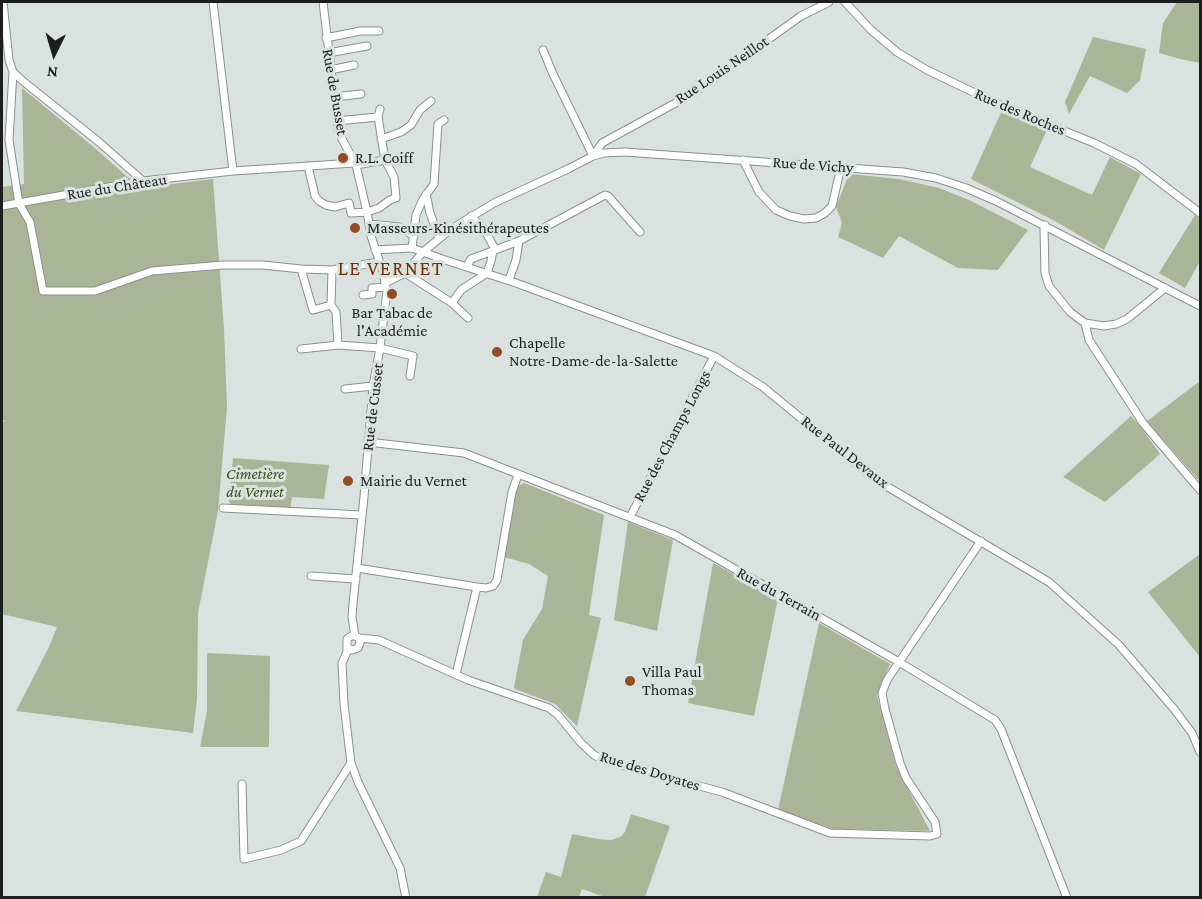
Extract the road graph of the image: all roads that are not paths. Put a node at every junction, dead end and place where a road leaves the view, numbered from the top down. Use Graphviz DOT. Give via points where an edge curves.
graph roads {
  1 [pos="3,2"];
  2 [pos="213,2"];
  3 [pos="323,2"];
  4 [pos="829,2"];
  5 [pos="845,2"];
  6 [pos="379,31"];
  7 [pos="326,38"];
  8 [pos="367,46"];
  9 [pos="543,50"];
  10 [pos="328,53"];
  11 [pos="354,65"];
  12 [pos="330,70"];
  13 [pos="13,72"];
  14 [pos="361,94"];
  15 [pos="334,97"];
  16 [pos="430,101"];
  17 [pos="380,109"];
  18 [pos="378,117"];
  19 [pos="444,120"];
  20 [pos="337,121"];
  21 [pos="614,137"];
  22 [pos="381,139"];
  23 [pos="616,152"];
  24 [pos="593,156"];
  25 [pos="385,160"];
  26 [pos="743,160"];
  27 [pos="355,164"];
  28 [pos="308,166"];
  29 [pos="841,167"];
  30 [pos="233,171"];
  31 [pos="143,181"];
  32 [pos="426,194"];
  33 [pos="19,204"];
  34 [pos="2,206"];
  35 [pos="367,212"];
  36 [pos="1200,213"];
  37 [pos="471,216"];
  38 [pos="369,224"];
  39 [pos="1045,225"];
  40 [pos="640,232"];
  41 [pos="414,236"];
  42 [pos="439,238"];
  43 [pos="519,241"];
  44 [pos="412,248"];
  45 [pos="375,250"];
  46 [pos="494,250"];
  47 [pos="423,252"];
  48 [pos="379,262"];
  49 [pos="467,266"];
  50 [pos="301,269"];
  51 [pos="332,270"];
  52 [pos="405,273"];
  53 [pos="487,273"];
  54 [pos="509,280"];
  55 [pos="386,285"];
  56 [pos="1165,288"];
  57 [pos="363,295"];
  58 [pos="452,303"];
  59 [pos="331,305"];
  60 [pos="1200,306"];
  61 [pos="468,318"];
  62 [pos="1084,323"];
  63 [pos="338,345"];
  64 [pos="380,348"];
  65 [pos="301,349"];
  66 [pos="714,356"];
  67 [pos="410,376"];
  68 [pos="373,386"];
  69 [pos="345,389"];
  70 [pos="368,442"];
  71 [pos="518,474"];
  72 [pos="1200,490"];
  73 [pos="223,508"];
  74 [pos="362,515"];
  75 [pos="630,517"];
  76 [pos="981,541"];
  77 [pos="357,568"];
  78 [pos="311,576"];
  79 [pos="356,579"];
  80 [pos="477,587"];
  81 [pos="354,637"];
  82 [pos="385,644"];
  83 [pos="353,648"];
  84 [pos="899,662"];
  85 [pos="456,674"];
  86 [pos="1200,752"];
  87 [pos="351,763"];
  88 [pos="242,784"];
  89 [pos="406,897"];
  90 [pos="1067,897"];
  1 -- 13 [label="street"];
  2 -- 30 [label="street"];
  3 -- 7 [label="street, Rue de Busset"];
  4 -- 21 [label="street, Rue Louis Neillot" via="801,16 692,93"];
  5 -- 36 [label="street, Rue des Roches" via="897,52 927,70 1136,164"];
  6 -- 7 [label="street"];
  7 -- 10 [label="street, Rue de Busset"];
  8 -- 10 [label="street"];
  9 -- 24 [label="street"];
  10 -- 12 [label="street, Rue de Busset"];
  11 -- 12 [label="street"];
  12 -- 15 [label="street, Rue de Busset"];
  13 -- 31 [label="street"];
  13 -- 33 [label="street" via="9,140"];
  14 -- 15 [label="street"];
  15 -- 20 [label="street, Rue de Busset"];
  16 -- 22 [label="street" via="411,125"];
  17 -- 18 [label="street"];
  18 -- 20 [label="street"];
  18 -- 22 [label="street"];
  19 -- 32 [label="street" via="438,124 434,184"];
  20 -- 27 [label="street, Rue de Busset"];
  21 -- 23 [label="street"];
  21 -- 24 [label="street, Rue Louis Neillot" via="602,143"];
  22 -- 25 [label="street"];
  23 -- 24 [label="street, Rue de Vichy"];
  23 -- 26 [label="street, Rue de Vichy"];
  24 -- 37 [label="street, Rue de Vichy"];
  25 -- 27 [label="street, Rue du Château"];
  25 -- 35 [label="street" via="394,177 396,198"];
  26 -- 29 [label="street, Rue de Vichy"];
  26 -- 29 [label="street" via="759,192 777,210 804,219 816,218 832,206"];
  27 -- 28 [label="street, Rue du Château"];
  27 -- 35 [label="street, Rue de Busset"];
  28 -- 30 [label="street, Rue du Château"];
  28 -- 35 [label="street" via="319,201 335,207 349,204 351,213"];
  29 -- 39 [label="street, Rue de Vichy" via="936,178"];
  30 -- 31 [label="street, Rue du Château"];
  31 -- 33 [label="street, Rue du Château"];
  32 -- 41 [label="street" via="416,215"];
  32 -- 42 [label="street"];
  33 -- 34 [label="street, Rue du Château"];
  33 -- 50 [label="street" via="30,222 43,291 95,291 152,271 223,265"];
  35 -- 38 [label="street, Rue de Busset"];
  37 -- 42 [label="street, Rue de Vichy"];
  37 -- 46 [label="street" via="485,231"];
  38 -- 41 [label="street" via="393,225"];
  38 -- 45 [label="street, Rue de Busset"];
  39 -- 56 [label="street, Rue de Vichy"];
  39 -- 62 [label="street" via="1045,273 1049,286"];
  40 -- 43 [label="street" via="605,195"];
  41 -- 44 [label="street"];
  42 -- 47 [label="street, Rue de Vichy"];
  43 -- 46 [label="street"];
  43 -- 54 [label="street"];
  44 -- 45 [label="street"];
  44 -- 47 [label="street, Rue Paul Devaux"];
  45 -- 48 [label="street, Rue de Busset"];
  46 -- 49 [label="street" via="471,259"];
  46 -- 53 [label="street"];
  47 -- 49 [label="street, Rue Paul Devaux"];
  47 -- 52 [label="street, Rue de Vichy"];
  48 -- 51 [label="street"];
  48 -- 55 [label="street, Rue de Busset"];
  49 -- 53 [label="street, Rue Paul Devaux"];
  50 -- 51 [label="street"];
  50 -- 59 [label="street" via="313,310"];
  51 -- 59 [label="street"];
  52 -- 55 [label="street"];
  52 -- 58 [label="street"];
  53 -- 54 [label="street, Rue Paul Devaux"];
  53 -- 58 [label="street" via="461,290"];
  54 -- 66 [label="street, Rue Paul Devaux"];
  55 -- 57 [label="street"];
  55 -- 64 [label="street, Rue de Cusset"];
  56 -- 60 [label="street, Rue de Vichy"];
  56 -- 62 [label="street" via="1116,324"];
  58 -- 61 [label="street"];
  59 -- 63 [label="street" via="336,312"];
  62 -- 72 [label="street" via="1089,340 1143,423"];
  63 -- 64 [label="street"];
  63 -- 65 [label="street"];
  64 -- 67 [label="street" via="413,356"];
  64 -- 68 [label="street, Rue de Cusset"];
  66 -- 75 [label="street, Rue des Champs Longs"];
  66 -- 76 [label="street, Rue Paul Devaux" via="763,387 876,480"];
  68 -- 69 [label="street"];
  68 -- 70 [label="street, Rue de Cusset"];
  70 -- 71 [label="street, Rue du Terrain" via="464,453"];
  70 -- 74 [label="street, Rue de Cusset"];
  71 -- 75 [label="street, Rue du Terrain"];
  71 -- 80 [label="street" via="497,580 493,586"];
  73 -- 74 [label="street"];
  74 -- 77 [label="street, Rue de Cusset"];
  75 -- 84 [label="street, Rue du Terrain" via="675,535"];
  76 -- 84 [label="street"];
  76 -- 86 [label="street, Rue Paul Devaux" via="1049,582 1109,635 1174,709"];
  77 -- 79 [label="street, Rue de Cusset"];
  77 -- 80 [label="street"];
  78 -- 79 [label="street"];
  79 -- 81 [label="street, Rue de Cusset"];
  80 -- 85 [label="street"];
  81 -- 82 [label="street, Rue des Doyates"];
  81 -- 83 [label="street" via="360,643"];
  81 -- 83 [label="street" via="346,642"];
  82 -- 83 [label="street"];
  82 -- 85 [label="street, Rue des Doyates"];
  83 -- 87 [label="street" via="342,663"];
  84 -- 85 [label="street, Rue des Doyates" via="882,693 885,710 906,778 935,822 937,834 930,836 830,833 722,792 606,761 581,743 549,708"];
  84 -- 90 [label="street, Rue du Terrain" via="995,720"];
  87 -- 88 [label="street" via="301,841 244,859"];
  87 -- 89 [label="street" via="400,868"];
}
